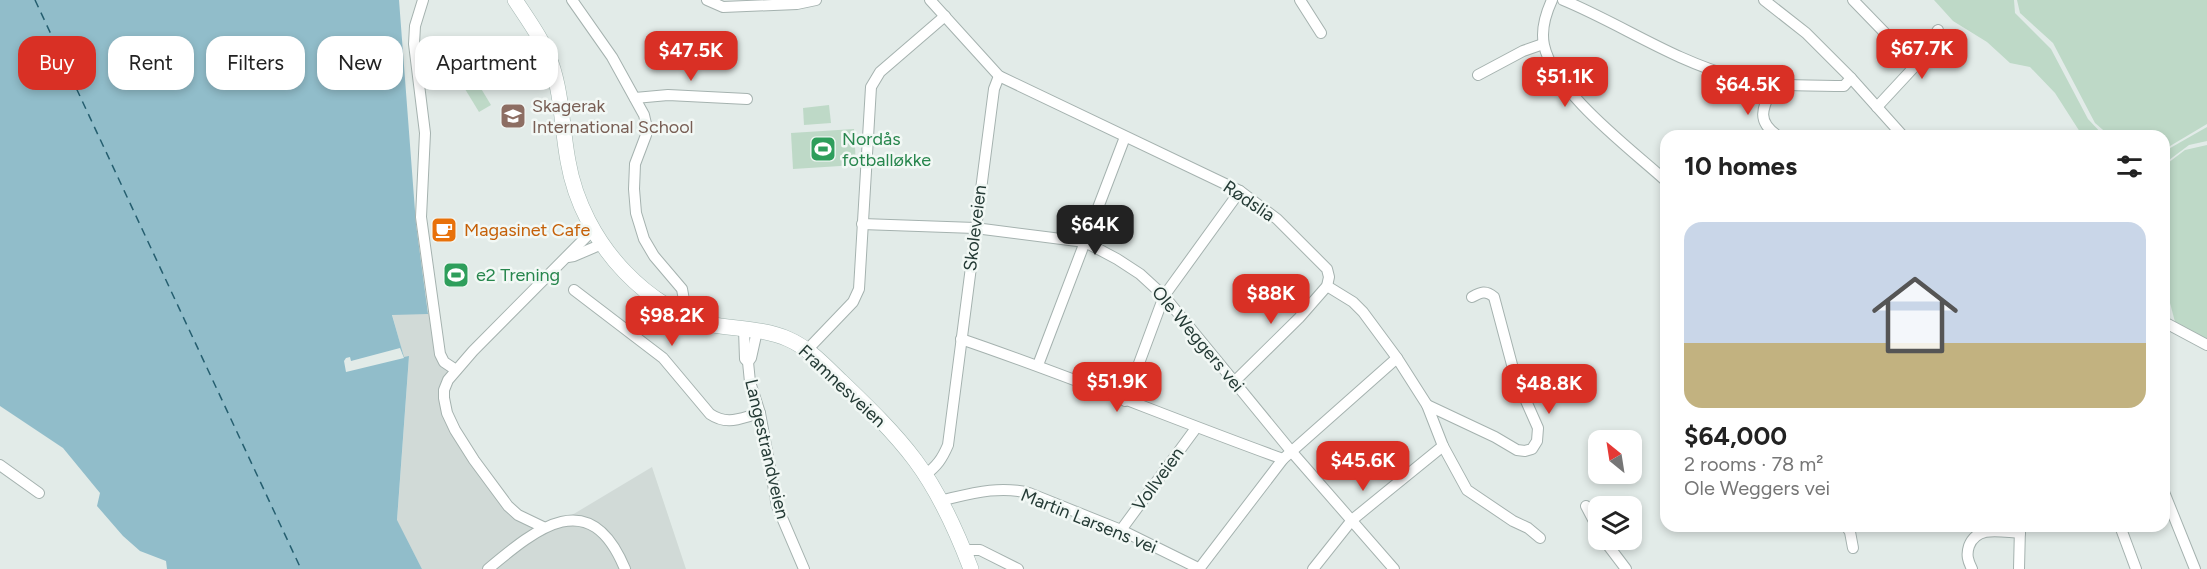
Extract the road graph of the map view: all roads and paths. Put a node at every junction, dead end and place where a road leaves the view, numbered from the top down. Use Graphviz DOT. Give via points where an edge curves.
graph roads {
  1 [pos="423,0"];
  2 [pos="515,0"];
  3 [pos="572,0"];
  4 [pos="707,0"];
  5 [pos="816,0"];
  6 [pos="930,0"];
  7 [pos="1300,0"];
  8 [pos="1552,0"];
  9 [pos="1563,0"];
  10 [pos="1764,0"];
  11 [pos="1853,0"];
  12 [pos="945,16"];
  13 [pos="1938,30"];
  14 [pos="1321,33"];
  15 [pos="1543,44"];
  16 [pos="1916,65"];
  17 [pos="1478,75"];
  18 [pos="999,76"];
  19 [pos="1851,78"];
  20 [pos="1774,84"];
  21 [pos="635,98"];
  22 [pos="747,99"];
  23 [pos="1877,107"];
  24 [pos="1770,130"];
  25 [pos="1898,130"];
  26 [pos="1125,137"];
  27 [pos="1660,176"];
  28 [pos="1240,191"];
  29 [pos="862,224"];
  30 [pos="975,228"];
  31 [pos="593,230"];
  32 [pos="1085,242"];
  33 [pos="602,244"];
  34 [pos="568,257"];
  35 [pos="1327,286"];
  36 [pos="574,290"];
  37 [pos="1164,296"];
  38 [pos="1472,297"];
  39 [pos="679,312"];
  40 [pos="2170,325"];
  41 [pos="751,330"];
  42 [pos="961,339"];
  43 [pos="2207,345"];
  44 [pos="807,350"];
  45 [pos="1397,358"];
  46 [pos="1038,365"];
  47 [pos="456,370"];
  48 [pos="1234,382"];
  49 [pos="1125,401"];
  50 [pos="1427,405"];
  51 [pos="760,413"];
  52 [pos="1196,428"];
  53 [pos="1443,446"];
  54 [pos="1287,455"];
  55 [pos="0,465"];
  56 [pos="925,475"];
  57 [pos="39,493"];
  58 [pos="939,501"];
  59 [pos="1586,506"];
  60 [pos="2170,507"];
  61 [pos="1588,510"];
  62 [pos="1352,520"];
  63 [pos="543,527"];
  64 [pos="1121,530"];
  65 [pos="1850,532"];
  66 [pos="1982,532"];
  67 [pos="2020,532"];
  68 [pos="2122,532"];
  69 [pos="1540,538"];
  70 [pos="1853,548"];
  71 [pos="963,550"];
  72 [pos="1612,550"];
  73 [pos="488,569"];
  74 [pos="625,569"];
  75 [pos="804,569"];
  76 [pos="971,569"];
  77 [pos="1018,569"];
  78 [pos="1199,569"];
  79 [pos="1313,569"];
  80 [pos="1394,569"];
  81 [pos="1626,569"];
  82 [pos="1972,569"];
  83 [pos="2019,569"];
  84 [pos="2136,569"];
  85 [pos="2195,569"];
  1 -- 47 [label="street" via="414,44 425,133 420,217 440,354"];
  2 -- 31 [label="main road, Framnesveien" via="550,62 574,188"];
  3 -- 21 [label="street"];
  4 -- 5 [label="street" via="733,7"];
  6 -- 12 [label="street"];
  7 -- 14 [label="street"];
  8 -- 15 [label="street"];
  9 -- 20 [label="street" via="1706,68"];
  10 -- 19 [label="street" via="1806,33"];
  11 -- 16 [label="street"];
  12 -- 18 [label="street"];
  12 -- 29 [label="street" via="880,72 871,87"];
  13 -- 16 [label="street"];
  15 -- 17 [label="street"];
  15 -- 27 [label="street" via="1556,74 1573,96"];
  16 -- 23 [label="street"];
  18 -- 26 [label="street, Rødslia"];
  18 -- 30 [label="street, Skoleveien" via="993,89"];
  19 -- 20 [label="street" via="1844,86"];
  19 -- 23 [label="street"];
  20 -- 24 [label="street" via="1762,115"];
  21 -- 22 [label="street" via="668,95"];
  21 -- 39 [label="street" via="647,128 635,164 636,213 654,256 682,289 684,300"];
  23 -- 25 [label="street"];
  26 -- 28 [label="street, Rødslia"];
  26 -- 32 [label="street"];
  28 -- 35 [label="street, Rødslia" via="1316,256 1327,269"];
  28 -- 37 [label="street"];
  29 -- 30 [label="street, Ole Weggers vei"];
  29 -- 44 [label="street" via="859,289 854,302"];
  30 -- 32 [label="street, Ole Weggers vei"];
  30 -- 42 [label="street, Skoleveien"];
  31 -- 33 [label="main road, Framnesveien"];
  31 -- 34 [label="street"];
  32 -- 37 [label="street, Ole Weggers vei" via="1140,274"];
  32 -- 46 [label="street"];
  33 -- 34 [label="street"];
  33 -- 39 [label="main road, Framnesveien" via="644,290"];
  34 -- 47 [label="street"];
  35 -- 45 [label="street" via="1363,312"];
  35 -- 48 [label="street"];
  36 -- 51 [label="street" via="663,358 719,420"];
  37 -- 48 [label="street, Ole Weggers vei"];
  37 -- 49 [label="street"];
  38 -- 50 [label="street" via="1483,292 1494,297 1515,376 1538,428 1537,441 1532,449 1517,450"];
  39 -- 41 [label="main road, Framnesveien" via="698,321"];
  40 -- 43 [label="street"];
  41 -- 44 [label="main road, Framnesveien" via="790,340"];
  41 -- 51 [label="street, Langestrandveien" via="745,358"];
  42 -- 46 [label="street"];
  42 -- 56 [label="street, Skoleveien" via="948,445 936,467"];
  44 -- 56 [label="main road, Framnesveien" via="886,426"];
  45 -- 50 [label="street"];
  45 -- 54 [label="street"];
  46 -- 49 [label="street"];
  47 -- 63 [label="street" via="444,390 455,430 508,506"];
  48 -- 54 [label="street, Ole Weggers vei"];
  49 -- 52 [label="street"];
  50 -- 53 [label="street"];
  51 -- 75 [label="street, Langestrandveien" via="777,506"];
  52 -- 54 [label="street"];
  52 -- 64 [label="street, Vollveien"];
  53 -- 62 [label="street"];
  53 -- 69 [label="street" via="1467,490"];
  54 -- 62 [label="street, Ole Weggers vei"];
  54 -- 78 [label="street"];
  55 -- 57 [label="street"];
  56 -- 58 [label="main road, Framnesveien"];
  58 -- 64 [label="street, Martin Larsens vei" via="980,491 1015,490"];
  58 -- 71 [label="main road, Framnesveien"];
  59 -- 61 [label="street"];
  60 -- 85 [label="street"];
  62 -- 79 [label="street"];
  62 -- 80 [label="street, Ole Weggers vei"];
  63 -- 73 [label="street"];
  63 -- 74 [label="street" via="569,520 596,528 609,538"];
  64 -- 78 [label="street, Martin Larsens vei"];
  65 -- 70 [label="street"];
  66 -- 82 [label="street" via="1972,539 1968,551"];
  67 -- 83 [label="street"];
  68 -- 84 [label="street"];
  71 -- 76 [label="main road, Framnesveien"];
  71 -- 77 [label="street" via="980,550"];
  72 -- 81 [label="street"];
}
